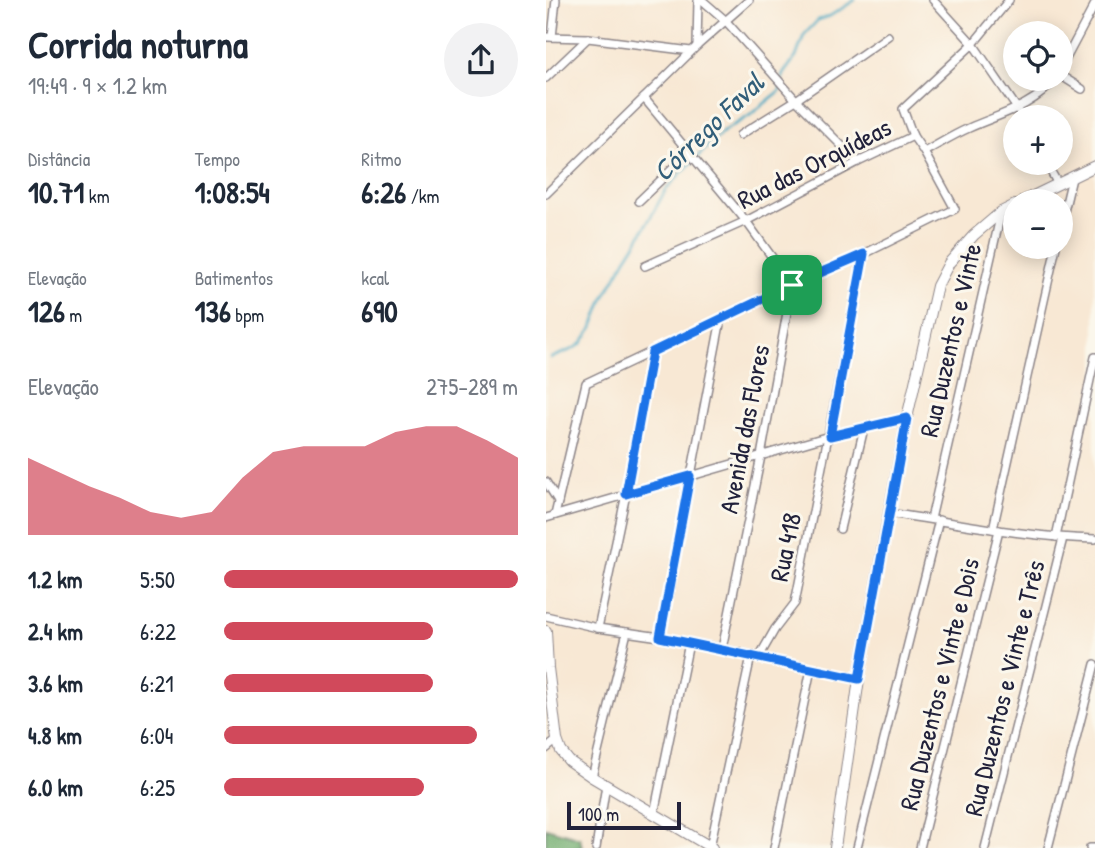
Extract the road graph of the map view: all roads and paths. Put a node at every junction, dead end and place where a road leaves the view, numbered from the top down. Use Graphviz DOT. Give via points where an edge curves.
graph roads {
  1 [pos="556,0"];
  2 [pos="700,0"];
  3 [pos="749,0"];
  4 [pos="933,0"];
  5 [pos="1009,0"];
  6 [pos="1095,4"];
  7 [pos="725,20"];
  8 [pos="888,36"];
  9 [pos="549,37"];
  10 [pos="587,38"];
  11 [pos="973,44"];
  12 [pos="1073,47"];
  13 [pos="694,49"];
  14 [pos="546,78"];
  15 [pos="1073,82"];
  16 [pos="1082,89"];
  17 [pos="1044,91"];
  18 [pos="644,98"];
  19 [pos="796,100"];
  20 [pos="1016,105"];
  21 [pos="1023,105"];
  22 [pos="1003,114"];
  23 [pos="740,135"];
  24 [pos="913,136"];
  25 [pos="924,152"];
  26 [pos="690,153"];
  27 [pos="858,162"];
  28 [pos="1095,166"];
  29 [pos="1053,175"];
  30 [pos="1072,178"];
  31 [pos="1058,184"];
  32 [pos="1048,189"];
  33 [pos="1069,189"];
  34 [pos="546,194"];
  35 [pos="639,201"];
  36 [pos="1001,212"];
  37 [pos="746,222"];
  38 [pos="864,254"];
  39 [pos="1053,259"];
  40 [pos="645,266"];
  41 [pos="792,285"];
  42 [pos="721,319"];
  43 [pos="652,352"];
  44 [pos="1095,357"];
  45 [pos="907,418"];
  46 [pos="864,428"];
  47 [pos="830,436"];
  48 [pos="761,456"];
  49 [pos="690,476"];
  50 [pos="546,482"];
  51 [pos="626,494"];
  52 [pos="558,500"];
  53 [pos="889,513"];
  54 [pos="555,515"];
  55 [pos="546,518"];
  56 [pos="935,520"];
  57 [pos="840,529"];
  58 [pos="996,529"];
  59 [pos="1059,537"];
  60 [pos="1095,539"];
  61 [pos="546,616"];
  62 [pos="598,628"];
  63 [pos="546,631"];
  64 [pos="627,632"];
  65 [pos="660,637"];
  66 [pos="690,643"];
  67 [pos="722,649"];
  68 [pos="755,656"];
  69 [pos="1095,664"];
  70 [pos="547,668"];
  71 [pos="811,669"];
  72 [pos="859,679"];
  73 [pos="557,740"];
  74 [pos="546,749"];
  75 [pos="592,777"];
  76 [pos="606,785"];
  77 [pos="654,814"];
  78 [pos="711,847"];
  79 [pos="596,848"];
  80 [pos="774,848"];
  81 [pos="835,848"];
  82 [pos="858,848"];
  83 [pos="920,848"];
  84 [pos="985,848"];
  85 [pos="1048,848"];
  86 [pos="1090,848"];
  87 [pos="1095,848"];
  1 -- 9 [label="street"];
  2 -- 7 [label="street"];
  2 -- 13 [label="street"];
  3 -- 7 [label="street"];
  4 -- 11 [label="street"];
  5 -- 11 [label="street, Rua das Orquídeas"];
  6 -- 12 [label="street"];
  7 -- 13 [label="street"];
  7 -- 19 [label="street"];
  8 -- 19 [label="street"];
  9 -- 10 [label="street"];
  10 -- 13 [label="street"];
  10 -- 14 [label="street"];
  11 -- 20 [label="street"];
  11 -- 24 [label="street, Rua das Orquídeas" via="903,109"];
  13 -- 18 [label="street"];
  15 -- 16 [label="street"];
  17 -- 21 [label="street"];
  18 -- 26 [label="street"];
  18 -- 34 [label="street"];
  19 -- 23 [label="street"];
  19 -- 27 [label="street"];
  22 -- 25 [label="street"];
  24 -- 25 [label="street"];
  24 -- 27 [label="street, Rua das Orquídeas"];
  25 -- 38 [label="street" via="955,209"];
  26 -- 35 [label="street"];
  26 -- 37 [label="street"];
  27 -- 37 [label="street, Rua das Orquídeas"];
  28 -- 30 [label="street"];
  29 -- 31 [label="street"];
  30 -- 31 [label="street"];
  30 -- 33 [label="street"];
  31 -- 32 [label="street"];
  36 -- 45 [label="street" via="949,263 937,286"];
  36 -- 56 [label="street, Rua Duzentos e Vinte"];
  37 -- 40 [label="street, Rua das Orquídeas"];
  37 -- 41 [label="street"];
  38 -- 41 [label="street"];
  38 -- 47 [label="street, Rua 418"];
  39 -- 58 [label="street, Rua Duzentos e Vinte e Dois"];
  41 -- 42 [label="street"];
  41 -- 48 [label="street, Avenida das Flores"];
  42 -- 43 [label="street"];
  42 -- 49 [label="street"];
  43 -- 51 [label="street"];
  43 -- 52 [label="street" via="586,383"];
  44 -- 59 [label="street, Rua Duzentos e Vinte e Três"];
  45 -- 46 [label="street"];
  45 -- 53 [label="street"];
  46 -- 47 [label="street"];
  46 -- 57 [label="street"];
  47 -- 48 [label="street"];
  47 -- 68 [label="street, Rua 418" via="795,603"];
  48 -- 49 [label="street"];
  48 -- 67 [label="street, Avenida das Flores"];
  49 -- 51 [label="street"];
  49 -- 65 [label="street"];
  50 -- 52 [label="street"];
  51 -- 54 [label="street"];
  51 -- 62 [label="street"];
  52 -- 54 [label="street"];
  53 -- 56 [label="street"];
  53 -- 72 [label="street"];
  54 -- 55 [label="street"];
  56 -- 58 [label="street"];
  56 -- 82 [label="street, Rua Duzentos e Vinte"];
  58 -- 59 [label="street"];
  58 -- 83 [label="street, Rua Duzentos e Vinte e Dois"];
  59 -- 60 [label="street"];
  59 -- 84 [label="street, Rua Duzentos e Vinte e Três"];
  61 -- 62 [label="street"];
  62 -- 64 [label="street"];
  63 -- 70 [label="street"];
  64 -- 65 [label="street"];
  64 -- 75 [label="street"];
  65 -- 66 [label="street"];
  66 -- 67 [label="street"];
  66 -- 77 [label="street"];
  67 -- 68 [label="street"];
  68 -- 71 [label="street"];
  68 -- 78 [label="street, Rua 418"];
  69 -- 85 [label="street"];
  70 -- 73 [label="street"];
  71 -- 72 [label="street"];
  71 -- 80 [label="street"];
  72 -- 81 [label="street"];
  73 -- 74 [label="street"];
  73 -- 75 [label="street" via="569,761"];
  75 -- 76 [label="street"];
  76 -- 77 [label="street"];
  76 -- 79 [label="street"];
  77 -- 78 [label="street"];
  86 -- 87 [label="street"];
}
